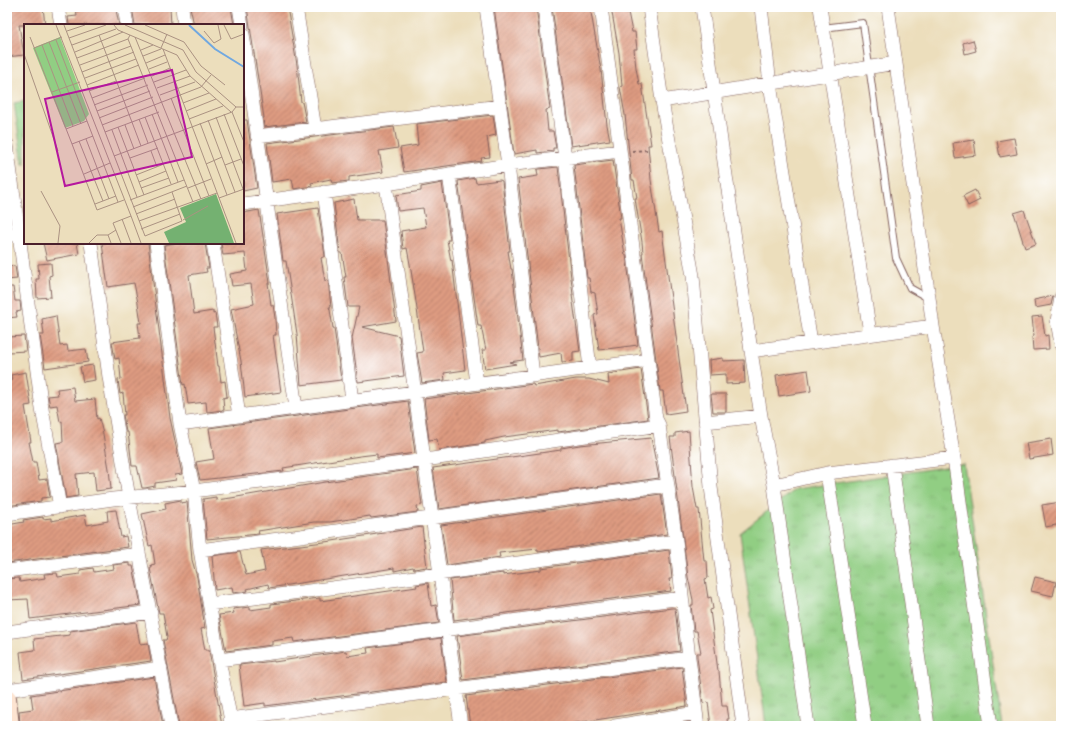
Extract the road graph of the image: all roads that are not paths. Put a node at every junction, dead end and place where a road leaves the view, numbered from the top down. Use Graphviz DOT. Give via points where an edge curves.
graph roads {
  1 [pos="58,7"];
  2 [pos="124,7"];
  3 [pos="182,7"];
  4 [pos="239,7"];
  5 [pos="296,7"];
  6 [pos="486,7"];
  7 [pos="544,7"];
  8 [pos="601,7"];
  9 [pos="649,7"];
  10 [pos="702,7"];
  11 [pos="761,7"];
  12 [pos="820,7"];
  13 [pos="888,7"];
  14 [pos="61,24"];
  15 [pos="127,24"];
  16 [pos="184,24"];
  17 [pos="242,24"];
  18 [pos="823,28"];
  19 [pos="244,41"];
  20 [pos="896,63"];
  21 [pos="870,67"];
  22 [pos="829,74"];
  23 [pos="770,84"];
  24 [pos="714,94"];
  25 [pos="662,101"];
  26 [pos="500,106"];
  27 [pos="315,129"];
  28 [pos="257,136"];
  29 [pos="7,144"];
  30 [pos="620,151"];
  31 [pos="565,158"];
  32 [pos="508,165"];
  33 [pos="449,174"];
  34 [pos="386,184"];
  35 [pos="324,192"];
  36 [pos="267,200"];
  37 [pos="244,204"];
  38 [pos="17,234"];
  39 [pos="91,244"];
  40 [pos="156,244"];
  41 [pos="213,244"];
  42 [pos="1061,297"];
  43 [pos="929,299"];
  44 [pos="933,326"];
  45 [pos="870,333"];
  46 [pos="811,342"];
  47 [pos="1061,344"];
  48 [pos="751,351"];
  49 [pos="648,360"];
  50 [pos="590,368"];
  51 [pos="533,375"];
  52 [pos="477,383"];
  53 [pos="414,392"];
  54 [pos="352,400"];
  55 [pos="296,408"];
  56 [pos="239,416"];
  57 [pos="761,416"];
  58 [pos="705,422"];
  59 [pos="180,424"];
  60 [pos="659,425"];
  61 [pos="954,458"];
  62 [pos="425,460"];
  63 [pos="892,465"];
  64 [pos="827,473"];
  65 [pos="667,485"];
  66 [pos="774,485"];
  67 [pos="194,491"];
  68 [pos="129,498"];
  69 [pos="60,507"];
  70 [pos="7,514"];
  71 [pos="432,517"];
  72 [pos="676,541"];
  73 [pos="200,550"];
  74 [pos="139,554"];
  75 [pos="7,572"];
  76 [pos="438,574"];
  77 [pos="682,598"];
  78 [pos="209,604"];
  79 [pos="150,612"];
  80 [pos="447,631"];
  81 [pos="7,632"];
  82 [pos="689,658"];
  83 [pos="218,660"];
  84 [pos="161,668"];
  85 [pos="456,689"];
  86 [pos="7,690"];
  87 [pos="7,698"];
  88 [pos="697,720"];
  89 [pos="231,722"];
  90 [pos="10,726"];
  91 [pos="168,726"];
  92 [pos="461,726"];
  93 [pos="615,726"];
  94 [pos="743,726"];
  95 [pos="808,726"];
  96 [pos="865,726"];
  97 [pos="928,726"];
  98 [pos="991,726"];
  1 -- 14 [label="street"];
  2 -- 15 [label="street"];
  3 -- 16 [label="street"];
  4 -- 17 [label="street"];
  5 -- 27 [label="street"];
  6 -- 26 [label="street"];
  7 -- 31 [label="street"];
  8 -- 30 [label="street"];
  9 -- 25 [label="street"];
  10 -- 24 [label="street"];
  11 -- 23 [label="street"];
  12 -- 18 [label="street"];
  13 -- 20 [label="street"];
  18 -- 21 [label="lane" via="863,23"];
  18 -- 22 [label="street"];
  19 -- 28 [label="street"];
  20 -- 21 [label="street"];
  20 -- 43 [label="street"];
  21 -- 22 [label="street"];
  21 -- 43 [label="lane" via="896,258 910,288"];
  22 -- 23 [label="street"];
  22 -- 45 [label="street"];
  23 -- 24 [label="street"];
  23 -- 46 [label="street"];
  24 -- 25 [label="street"];
  24 -- 48 [label="street"];
  25 -- 58 [label="street" via="693,276"];
  26 -- 27 [label="street"];
  26 -- 32 [label="street"];
  27 -- 28 [label="street"];
  28 -- 36 [label="street"];
  29 -- 38 [label="street"];
  30 -- 31 [label="street"];
  30 -- 49 [label="street"];
  31 -- 32 [label="street"];
  31 -- 50 [label="street"];
  32 -- 33 [label="street"];
  32 -- 51 [label="street"];
  33 -- 34 [label="street"];
  33 -- 52 [label="street"];
  34 -- 35 [label="street"];
  34 -- 53 [label="street"];
  35 -- 36 [label="street"];
  35 -- 54 [label="street"];
  36 -- 37 [label="street"];
  36 -- 55 [label="street"];
  38 -- 69 [label="street" via="42,409"];
  39 -- 68 [label="street"];
  40 -- 59 [label="street"];
  41 -- 56 [label="street"];
  42 -- 47 [label="street" via="1057,321"];
  43 -- 44 [label="street"];
  44 -- 45 [label="street"];
  44 -- 61 [label="street"];
  45 -- 46 [label="street"];
  46 -- 48 [label="street"];
  48 -- 57 [label="street"];
  49 -- 50 [label="street"];
  49 -- 60 [label="street"];
  50 -- 51 [label="street"];
  51 -- 52 [label="street"];
  52 -- 53 [label="street"];
  53 -- 54 [label="street"];
  53 -- 62 [label="street"];
  54 -- 55 [label="street"];
  55 -- 56 [label="street"];
  56 -- 59 [label="street"];
  57 -- 58 [label="street"];
  57 -- 66 [label="street"];
  58 -- 94 [label="street" via="711,487"];
  59 -- 67 [label="street"];
  60 -- 62 [label="street"];
  60 -- 65 [label="street"];
  61 -- 63 [label="street"];
  61 -- 98 [label="street"];
  62 -- 67 [label="street"];
  62 -- 71 [label="street"];
  63 -- 64 [label="street"];
  63 -- 97 [label="street"];
  64 -- 66 [label="street"];
  64 -- 96 [label="street"];
  65 -- 71 [label="street"];
  65 -- 72 [label="street"];
  66 -- 95 [label="street"];
  67 -- 68 [label="street"];
  67 -- 73 [label="street"];
  68 -- 69 [label="street"];
  68 -- 74 [label="street"];
  69 -- 70 [label="street"];
  71 -- 73 [label="street"];
  71 -- 76 [label="street"];
  72 -- 76 [label="street"];
  72 -- 77 [label="street"];
  73 -- 78 [label="street"];
  74 -- 75 [label="street"];
  74 -- 79 [label="street"];
  76 -- 78 [label="street"];
  76 -- 80 [label="street"];
  77 -- 80 [label="street"];
  77 -- 82 [label="street"];
  78 -- 83 [label="street"];
  79 -- 81 [label="street"];
  79 -- 84 [label="street"];
  80 -- 83 [label="street"];
  80 -- 85 [label="street"];
  82 -- 85 [label="street"];
  82 -- 88 [label="street"];
  83 -- 89 [label="street"];
  84 -- 86 [label="street"];
  84 -- 91 [label="street"];
  85 -- 89 [label="street"];
  85 -- 92 [label="street"];
  87 -- 90 [label="street"];
  88 -- 93 [label="street"];
}
